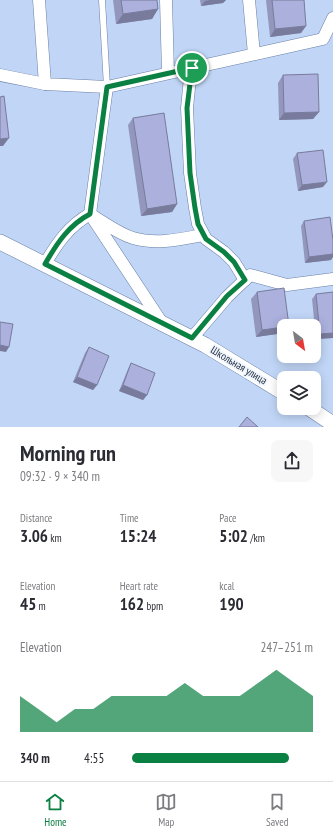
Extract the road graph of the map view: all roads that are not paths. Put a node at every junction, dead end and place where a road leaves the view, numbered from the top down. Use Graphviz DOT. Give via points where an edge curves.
graph roads {
  1 [pos="39,0"];
  2 [pos="102,0"];
  3 [pos="166,0"];
  4 [pos="249,0"];
  5 [pos="333,18"];
  6 [pos="254,54"];
  7 [pos="192,68"];
  8 [pos="168,73"];
  9 [pos="0,75"];
  10 [pos="45,84"];
  11 [pos="107,87"];
  12 [pos="90,214"];
  13 [pos="204,235"];
  14 [pos="0,242"];
  15 [pos="45,264"];
  16 [pos="333,279"];
  17 [pos="245,280"];
  18 [pos="162,323"];
  19 [pos="192,338"];
  20 [pos="277,389"];
  21 [pos="320,415"];
  22 [pos="332,422"];
  1 -- 10 [label="street"];
  2 -- 11 [label="lane"];
  3 -- 8 [label="street"];
  4 -- 6 [label="street"];
  5 -- 6 [label="street" via="323,39"];
  6 -- 7 [label="street"];
  7 -- 8 [label="street"];
  7 -- 13 [label="street" via="187,108 190,173 198,224"];
  8 -- 11 [label="street"];
  9 -- 10 [label="street"];
  10 -- 11 [label="street"];
  11 -- 12 [label="street"];
  12 -- 13 [label="street" via="134,238 158,241"];
  12 -- 15 [label="street" via="67,231"];
  12 -- 18 [label="street"];
  13 -- 17 [label="street" via="234,262"];
  14 -- 15 [label="street, Школьная улица"];
  15 -- 18 [label="street, Школьная улица"];
  16 -- 17 [label="street" via="288,285 250,275"];
  17 -- 19 [label="street" via="227,296"];
  18 -- 19 [label="street, Школьная улица"];
  19 -- 20 [label="street, Школьная улица"];
  21 -- 22 [label="street"];
}
